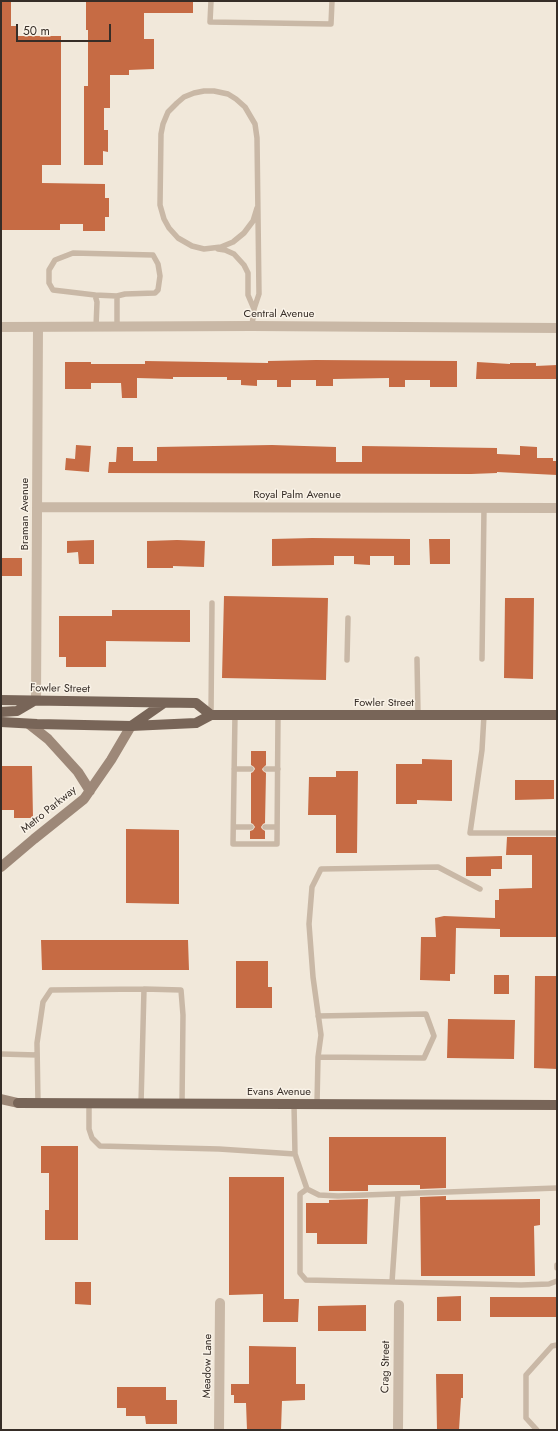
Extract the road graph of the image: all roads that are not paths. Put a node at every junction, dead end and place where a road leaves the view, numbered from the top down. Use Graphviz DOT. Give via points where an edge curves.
graph roads {
  1 [pos="211,1"];
  2 [pos="332,1"];
  3 [pos="257,208"];
  4 [pos="214,248"];
  5 [pos="95,295"];
  6 [pos="117,296"];
  7 [pos="254,309"];
  8 [pos="252,326"];
  9 [pos="1,327"];
  10 [pos="38,327"];
  11 [pos="96,327"];
  12 [pos="117,327"];
  13 [pos="557,328"];
  14 [pos="37,507"];
  15 [pos="484,508"];
  16 [pos="557,508"];
  17 [pos="212,603"];
  18 [pos="348,618"];
  19 [pos="417,659"];
  20 [pos="482,659"];
  21 [pos="347,660"];
  22 [pos="1,700"];
  23 [pos="36,700"];
  24 [pos="164,703"];
  25 [pos="1,712"];
  26 [pos="211,715"];
  27 [pos="234,715"];
  28 [pos="278,715"];
  29 [pos="418,715"];
  30 [pos="484,715"];
  31 [pos="557,715"];
  32 [pos="1,722"];
  33 [pos="28,724"];
  34 [pos="131,726"];
  35 [pos="234,769"];
  36 [pos="251,769"];
  37 [pos="266,769"];
  38 [pos="278,769"];
  39 [pos="90,791"];
  40 [pos="234,827"];
  41 [pos="250,827"];
  42 [pos="265,827"];
  43 [pos="277,827"];
  44 [pos="557,834"];
  45 [pos="1,867"];
  46 [pos="480,889"];
  47 [pos="144,989"];
  48 [pos="318,1016"];
  49 [pos="1,1054"];
  50 [pos="37,1055"];
  51 [pos="318,1057"];
  52 [pos="1,1099"];
  53 [pos="1,1103"];
  54 [pos="38,1103"];
  55 [pos="89,1103"];
  56 [pos="18,1104"];
  57 [pos="141,1104"];
  58 [pos="182,1104"];
  59 [pos="294,1104"];
  60 [pos="317,1104"];
  61 [pos="557,1105"];
  62 [pos="295,1154"];
  63 [pos="557,1188"];
  64 [pos="307,1189"];
  65 [pos="398,1194"];
  66 [pos="557,1265"];
  67 [pos="557,1268"];
  68 [pos="557,1281"];
  69 [pos="392,1282"];
  70 [pos="220,1303"];
  71 [pos="399,1305"];
  72 [pos="557,1345"];
  73 [pos="219,1430"];
  74 [pos="398,1430"];
  75 [pos="537,1430"];
  1 -- 2 [label="lane" via="210,22 331,24"];
  3 -- 4 [label="lane" via="253,221 244,233 234,242"];
  3 -- 4 [label="lane" via="257,138 255,124 249,112 228,94 214,91 194,93 180,100 168,112 162,128 161,210 169,228 182,240 200,248"];
  3 -- 7 [label="lane" via="259,294"];
  4 -- 7 [label="lane" via="230,252 244,265 248,279 248,295"];
  5 -- 6 [label="lane"];
  5 -- 6 [label="lane" via="53,290 49,283 49,270 55,260 73,253 154,255 160,276 158,290 155,293"];
  5 -- 11 [label="lane"];
  6 -- 12 [label="lane"];
  7 -- 8 [label="lane"];
  8 -- 12 [label="street, Central Avenue"];
  8 -- 13 [label="street, Central Avenue"];
  9 -- 10 [label="street, Central Avenue"];
  10 -- 11 [label="street, Central Avenue"];
  10 -- 14 [label="street, Braman Avenue"];
  11 -- 12 [label="street, Central Avenue"];
  14 -- 15 [label="street, Royal Palm Avenue"];
  14 -- 23 [label="street, Braman Avenue"];
  15 -- 16 [label="street, Royal Palm Avenue"];
  15 -- 20 [label="lane"];
  17 -- 26 [label="lane"];
  18 -- 21 [label="lane"];
  19 -- 29 [label="lane"];
  22 -- 23 [label="main road, Fowler Street"];
  23 -- 24 [label="main road, Fowler Street"];
  23 -- 25 [label="main road" via="17,711"];
  24 -- 26 [label="main road, Fowler Street" via="196,703"];
  24 -- 34 [label="main road"];
  26 -- 27 [label="main road, Fowler Street"];
  26 -- 34 [label="main road, Fowler Street" via="196,723"];
  27 -- 28 [label="main road, Fowler Street"];
  27 -- 35 [label="lane"];
  28 -- 29 [label="main road, Fowler Street"];
  28 -- 38 [label="lane"];
  29 -- 30 [label="main road, Fowler Street"];
  30 -- 31 [label="main road, Fowler Street"];
  30 -- 44 [label="lane" via="482,750 470,833"];
  32 -- 33 [label="main road, Fowler Street"];
  33 -- 34 [label="main road, Fowler Street"];
  33 -- 39 [label="main road" via="48,739 78,772"];
  34 -- 39 [label="main road, Metro Parkway" via="112,760"];
  35 -- 36 [label="lane"];
  35 -- 40 [label="lane"];
  37 -- 38 [label="lane"];
  38 -- 43 [label="lane"];
  39 -- 45 [label="main road, Metro Parkway" via="76,806"];
  40 -- 41 [label="lane"];
  40 -- 43 [label="lane" via="233,844 277,844"];
  42 -- 43 [label="lane"];
  46 -- 48 [label="lane" via="438,867 321,869 312,887 309,924"];
  47 -- 50 [label="lane" via="51,990 42,1002 36,1043"];
  47 -- 57 [label="lane"];
  47 -- 58 [label="lane" via="181,990"];
  48 -- 51 [label="lane" via="321,1035"];
  48 -- 51 [label="lane" via="426,1014 434,1036 424,1058"];
  49 -- 50 [label="lane"];
  50 -- 54 [label="lane"];
  51 -- 60 [label="lane"];
  52 -- 56 [label="main road"];
  53 -- 56 [label="main road, Evans Avenue"];
  54 -- 55 [label="main road, Evans Avenue"];
  54 -- 56 [label="main road, Evans Avenue"];
  55 -- 57 [label="main road, Evans Avenue"];
  55 -- 62 [label="lane" via="89,1129 92,1138 100,1146"];
  57 -- 58 [label="main road, Evans Avenue"];
  58 -- 59 [label="main road, Evans Avenue"];
  59 -- 60 [label="main road, Evans Avenue"];
  59 -- 62 [label="lane"];
  60 -- 61 [label="main road, Evans Avenue"];
  62 -- 64 [label="lane"];
  63 -- 65 [label="lane"];
  64 -- 65 [label="lane" via="319,1195"];
  64 -- 69 [label="lane" via="300,1194 300,1273 306,1280"];
  65 -- 69 [label="lane"];
  66 -- 67 [label="lane"];
  68 -- 69 [label="lane" via="549,1284 521,1285"];
  70 -- 73 [label="street, Meadow Lane"];
  71 -- 74 [label="street, Crag Street"];
  72 -- 75 [label="lane" via="552,1346 526,1375 526,1418"];
}
